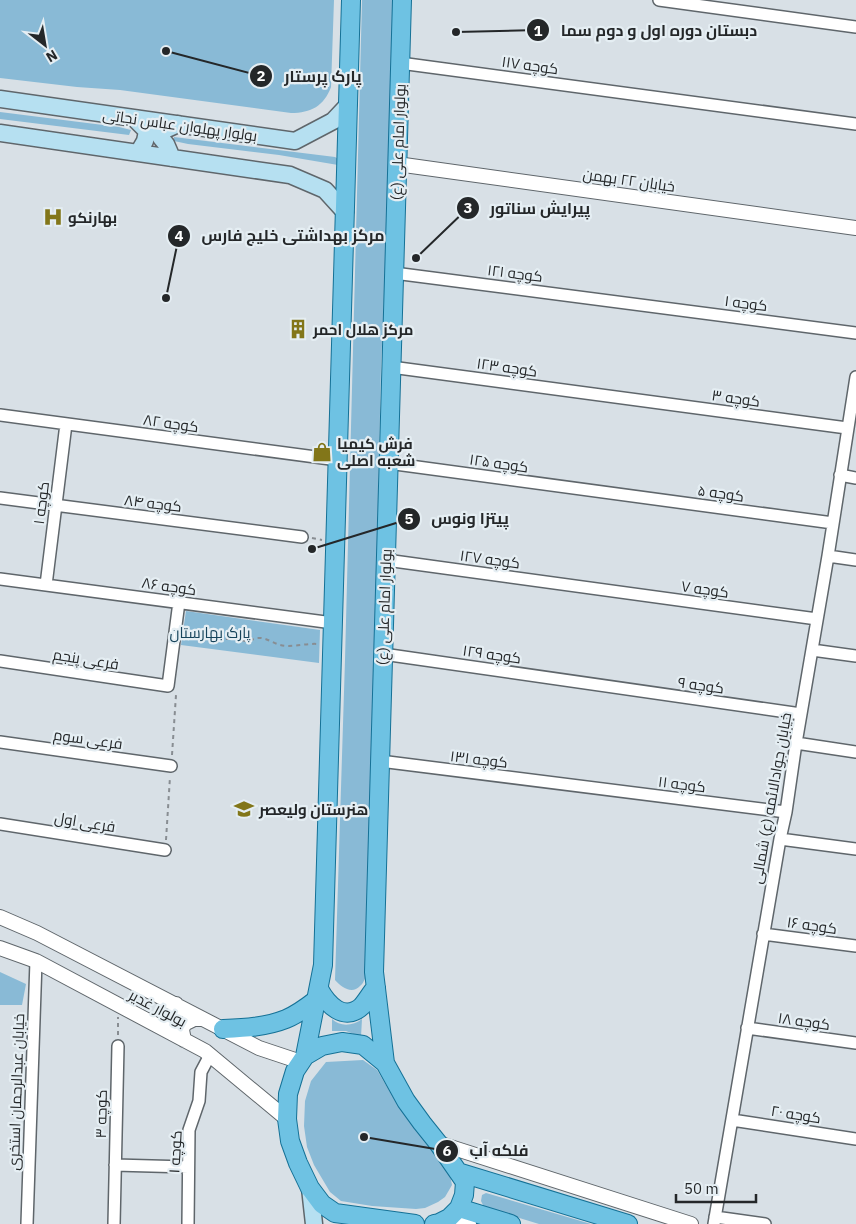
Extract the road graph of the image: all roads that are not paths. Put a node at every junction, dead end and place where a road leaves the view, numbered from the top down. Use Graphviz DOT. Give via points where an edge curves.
graph roads {
  1 [pos="351,0"];
  2 [pos="402,0"];
  3 [pos="659,0"];
  4 [pos="856,27"];
  5 [pos="400,63"];
  6 [pos="0,99"];
  7 [pos="348,105"];
  8 [pos="134,118"];
  9 [pos="178,124"];
  10 [pos="856,124"];
  11 [pos="0,134"];
  12 [pos="138,153"];
  13 [pos="172,158"];
  14 [pos="397,164"];
  15 [pos="345,212"];
  16 [pos="856,228"];
  17 [pos="394,273"];
  18 [pos="632,304"];
  19 [pos="856,333"];
  20 [pos="391,367"];
  21 [pos="856,377"];
  22 [pos="620,397"];
  23 [pos="854,397"];
  24 [pos="0,415"];
  25 [pos="66,424"];
  26 [pos="848,428"];
  27 [pos="338,460"];
  28 [pos="388,463"];
  29 [pos="840,475"];
  30 [pos="856,478"];
  31 [pos="606,492"];
  32 [pos="0,498"];
  33 [pos="56,505"];
  34 [pos="833,523"];
  35 [pos="302,537"];
  36 [pos="828,556"];
  37 [pos="386,560"];
  38 [pos="856,560"];
  39 [pos="0,579"];
  40 [pos="46,585"];
  41 [pos="589,588"];
  42 [pos="178,602"];
  43 [pos="817,619"];
  44 [pos="333,623"];
  45 [pos="812,650"];
  46 [pos="383,654"];
  47 [pos="856,656"];
  48 [pos="0,661"];
  49 [pos="596,685"];
  50 [pos="801,714"];
  51 [pos="0,742"];
  52 [pos="796,744"];
  53 [pos="856,752"];
  54 [pos="380,761"];
  55 [pos="171,766"];
  56 [pos="574,786"];
  57 [pos="786,812"];
  58 [pos="0,824"];
  59 [pos="780,838"];
  60 [pos="856,849"];
  61 [pos="165,850"];
  62 [pos="0,917"];
  63 [pos="763,934"];
  64 [pos="856,946"];
  65 [pos="0,948"];
  66 [pos="36,961"];
  67 [pos="376,987"];
  68 [pos="318,995"];
  69 [pos="176,1004"];
  70 [pos="203,1018"];
  71 [pos="162,1027"];
  72 [pos="748,1028"];
  73 [pos="223,1029"];
  74 [pos="184,1040"];
  75 [pos="856,1043"];
  76 [pos="118,1046"];
  77 [pos="210,1055"];
  78 [pos="303,1059"];
  79 [pos="385,1063"];
  80 [pos="287,1118"];
  81 [pos="732,1120"];
  82 [pos="856,1139"];
  83 [pos="438,1143"];
  84 [pos="115,1165"];
  85 [pos="188,1167"];
  86 [pos="458,1172"];
  87 [pos="310,1188"];
  88 [pos="632,1205"];
  89 [pos="587,1210"];
  90 [pos="447,1216"];
  91 [pos="715,1220"];
  92 [pos="27,1224"];
  93 [pos="114,1224"];
  94 [pos="188,1224"];
  95 [pos="314,1224"];
  96 [pos="416,1224"];
  97 [pos="469,1224"];
  98 [pos="511,1224"];
  99 [pos="628,1224"];
  100 [pos="691,1224"];
  101 [pos="765,1224"];
  1 -- 7 [label="main road"];
  2 -- 5 [label="main road, بولوار امام علی (ع)"];
  3 -- 4 [label="street"];
  5 -- 10 [label="street, کوچه ۱۱۷"];
  5 -- 14 [label="main road, بولوار امام علی (ع)"];
  6 -- 8 [label="main road, بولوار پهلوان عباس نجاتی"];
  7 -- 9 [label="main road, بولوار پهلوان عباس نجاتی" via="333,121 295,141"];
  7 -- 15 [label="main road"];
  8 -- 9 [label="main road, بولوار پهلوان عباس نجاتی"];
  8 -- 12 [label="main road" via="147,131 146,141"];
  9 -- 13 [label="main road" via="162,132 161,138"];
  11 -- 12 [label="main road"];
  12 -- 13 [label="main road"];
  13 -- 15 [label="main road" via="290,175 325,190"];
  14 -- 16 [label="street, خیابان ۲۲ بهمن"];
  14 -- 17 [label="main road, بولوار امام علی (ع)"];
  15 -- 27 [label="main road"];
  17 -- 18 [label="street, کوچه ۱۲۱"];
  17 -- 20 [label="main road, بولوار امام علی (ع)"];
  18 -- 19 [label="street, کوچه ۱"];
  20 -- 22 [label="street, کوچه ۱۲۳"];
  20 -- 28 [label="main road, بولوار امام علی (ع)"];
  21 -- 23 [label="street, خیابان جوادالائمه (ع) شمالی"];
  22 -- 26 [label="street, کوچه ۳"];
  23 -- 26 [label="street, خیابان جوادالائمه (ع) شمالی"];
  24 -- 25 [label="street, کوچه ۸۲"];
  25 -- 27 [label="street, کوچه ۸۲"];
  25 -- 33 [label="street, کوچه ۱"];
  26 -- 29 [label="street, خیابان جوادالائمه (ع) شمالی"];
  27 -- 44 [label="main road"];
  28 -- 31 [label="street, کوچه ۱۲۵"];
  28 -- 37 [label="main road, بولوار امام علی (ع)"];
  29 -- 30 [label="street"];
  29 -- 34 [label="street, خیابان جوادالائمه (ع) شمالی"];
  31 -- 34 [label="street, کوچه ۵"];
  32 -- 33 [label="street, کوچه ۸۴"];
  33 -- 35 [label="street, کوچه ۸۴"];
  33 -- 40 [label="street, کوچه ۱"];
  34 -- 36 [label="street, خیابان جوادالائمه (ع) شمالی"];
  36 -- 38 [label="street"];
  36 -- 43 [label="street, خیابان جوادالائمه (ع) شمالی"];
  37 -- 41 [label="street, کوچه ۱۲۷"];
  37 -- 46 [label="main road, بولوار امام علی (ع)"];
  39 -- 40 [label="street, کوچه ۸۶"];
  40 -- 42 [label="street, کوچه ۸۶"];
  41 -- 43 [label="street, کوچه ۷"];
  42 -- 44 [label="street, کوچه ۸۶"];
  42 -- 48 [label="street, فرعی پنجم" via="168,686"];
  43 -- 45 [label="street, خیابان جوادالائمه (ع) شمالی"];
  44 -- 68 [label="main road" via="323,965"];
  45 -- 47 [label="street"];
  45 -- 50 [label="street, خیابان جوادالائمه (ع) شمالی"];
  46 -- 49 [label="street, کوچه ۱۲۹"];
  46 -- 54 [label="main road, بولوار امام علی (ع)"];
  49 -- 50 [label="street, کوچه ۹"];
  50 -- 52 [label="street, خیابان جوادالائمه (ع) شمالی"];
  51 -- 55 [label="street, فرعی سوم"];
  52 -- 53 [label="street"];
  52 -- 57 [label="street, خیابان جوادالائمه (ع) شمالی"];
  54 -- 56 [label="street, کوچه ۱۳۱"];
  54 -- 67 [label="main road, بولوار امام علی (ع)"];
  56 -- 57 [label="street, کوچه ۱۱"];
  57 -- 59 [label="street, خیابان جوادالائمه (ع) شمالی"];
  58 -- 61 [label="street, فرعی اول"];
  59 -- 60 [label="street"];
  59 -- 63 [label="street, خیابان جوادالائمه (ع) شمالی"];
  62 -- 69 [label="street, بولوار غدیر"];
  63 -- 64 [label="street, کوچه ۱۶"];
  63 -- 72 [label="street, خیابان جوادالائمه (ع) شمالی"];
  65 -- 66 [label="street, بولوار غدیر"];
  66 -- 71 [label="street, بولوار غدیر"];
  66 -- 92 [label="street, خیابان عبدالرحمان استخری"];
  67 -- 68 [label="main road" via="352,1012 335,1009"];
  67 -- 79 [label="main road, بولوار امام علی (ع)"];
  68 -- 73 [label="main road" via="287,1019 261,1026"];
  68 -- 78 [label="main road"];
  69 -- 70 [label="street, بولوار غدیر"];
  69 -- 71 [label="street" via="176,1017 172,1023"];
  70 -- 73 [label="street, بولوار غدیر"];
  70 -- 74 [label="street" via="194,1018 184,1024"];
  71 -- 74 [label="street, بولوار غدیر"];
  72 -- 75 [label="street, کوچه ۱۸"];
  72 -- 81 [label="street, خیابان جوادالائمه (ع) شمالی"];
  73 -- 78 [label="street, بولوار غدیر" via="259,1048"];
  74 -- 77 [label="street, بولوار غدیر"];
  76 -- 84 [label="street, کوچه ۳"];
  77 -- 80 [label="street, بولوار غدیر"];
  77 -- 85 [label="street, کوچه ۱" via="201,1072 199,1101 189,1130"];
  78 -- 79 [label="main road" via="322,1046 342,1042 363,1045"];
  78 -- 80 [label="main road" via="295,1071 288,1094"];
  79 -- 83 [label="main road" via="406,1101"];
  80 -- 87 [label="main road" via="290,1141"];
  81 -- 82 [label="street, کوچه ۲۰"];
  81 -- 91 [label="street, خیابان جوادالائمه (ع) شمالی"];
  83 -- 86 [label="main road"];
  83 -- 88 [label="street"];
  84 -- 85 [label="street"];
  84 -- 93 [label="street, کوچه ۳"];
  85 -- 94 [label="street, کوچه ۱"];
  86 -- 89 [label="main road"];
  86 -- 90 [label="main road" via="465,1182 464,1195"];
  87 -- 95 [label="main road"];
  87 -- 96 [label="main road" via="334,1213"];
  88 -- 89 [label="street"];
  88 -- 100 [label="street"];
  89 -- 99 [label="main road"];
  90 -- 97 [label="street"];
  90 -- 98 [label="main road"];
  91 -- 101 [label="street"];
}
